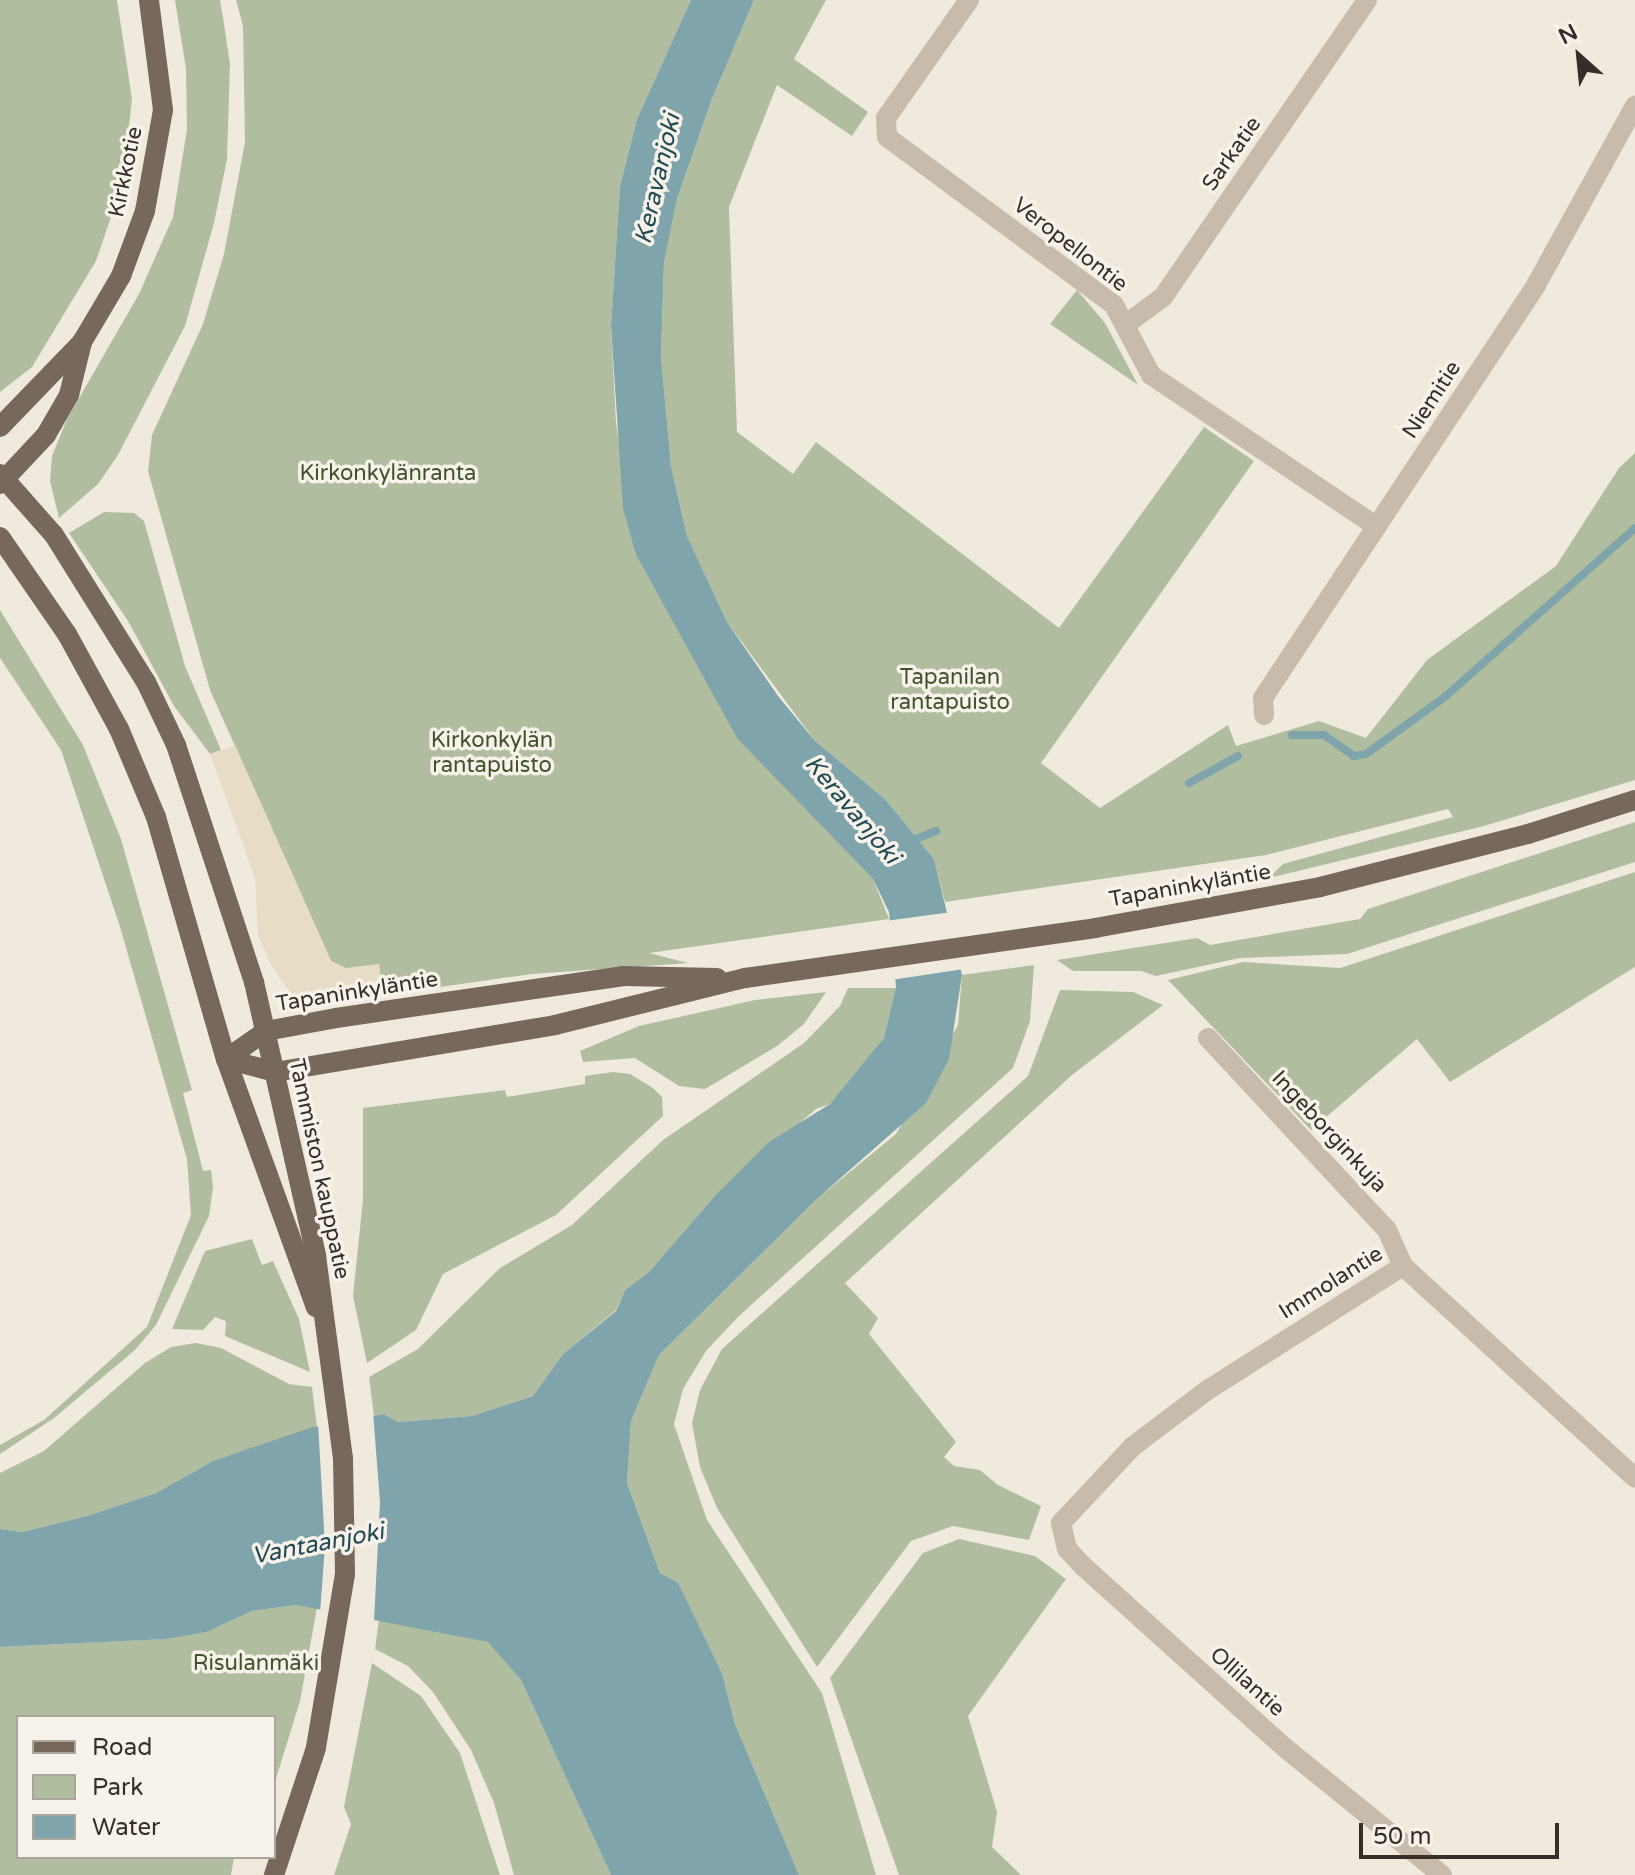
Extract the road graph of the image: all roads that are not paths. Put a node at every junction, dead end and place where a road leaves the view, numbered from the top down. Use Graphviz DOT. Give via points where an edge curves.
graph roads {
  1 [pos="149,0"];
  2 [pos="969,0"];
  3 [pos="1367,0"];
  4 [pos="1635,106"];
  5 [pos="1125,325"];
  6 [pos="82,342"];
  7 [pos="0,427"];
  8 [pos="2,480"];
  9 [pos="1377,527"];
  10 [pos="0,537"];
  11 [pos="1264,715"];
  12 [pos="1635,800"];
  13 [pos="745,978"];
  14 [pos="266,1031"];
  15 [pos="1208,1038"];
  16 [pos="226,1059"];
  17 [pos="275,1072"];
  18 [pos="1403,1266"];
  19 [pos="324,1325"];
  20 [pos="1635,1478"];
  21 [pos="1075,1503"];
  22 [pos="274,1875"];
  23 [pos="1442,1875"];
  1 -- 6 [label="main road, Kirkkotie" via="163,110 156,162 121,276"];
  2 -- 5 [label="street, Veropellontie" via="886,118 887,137 1085,282 1114,305"];
  3 -- 5 [label="street, Sarkatie" via="1163,297"];
  4 -- 9 [label="street, Niemitie" via="1536,285"];
  5 -- 9 [label="street, Veropellontie" via="1151,375"];
  6 -- 7 [label="main road, Kirkkotie"];
  6 -- 8 [label="main road, Kirkkotie" via="69,395 46,435"];
  8 -- 14 [label="main road, Tammiston kauppatie" via="54,535 107,615 176,745 223,877"];
  9 -- 11 [label="street, Niemitie" via="1263,698"];
  10 -- 16 [label="main road, Tammiston kauppatie" via="67,634 119,729 156,817"];
  12 -- 13 [label="main road, Tapaninkyläntie" via="1528,834 1320,887 1095,928"];
  13 -- 14 [label="main road, Tapaninkyläntie" via="624,976"];
  13 -- 17 [label="main road, Tapaninkyläntie" via="541,1028"];
  14 -- 16 [label="main road, Tapaninkyläntie"];
  14 -- 17 [label="main road, Tammiston kauppatie"];
  15 -- 18 [label="street, Ingeborginkuja" via="1387,1230"];
  16 -- 17 [label="main road, Tapaninkyläntie"];
  16 -- 19 [label="main road, Tammiston kauppatie" via="286,1235"];
  17 -- 19 [label="main road, Tammiston kauppatie" via="316,1256"];
  18 -- 20 [label="street, Immolantie"];
  18 -- 21 [label="street, Immolantie" via="1206,1391 1132,1447"];
  19 -- 22 [label="main road" via="347,1522 339,1632 326,1704"];
  21 -- 23 [label="street, Ollilantie" via="1061,1523 1061,1537 1082,1565 1284,1747"];
}
